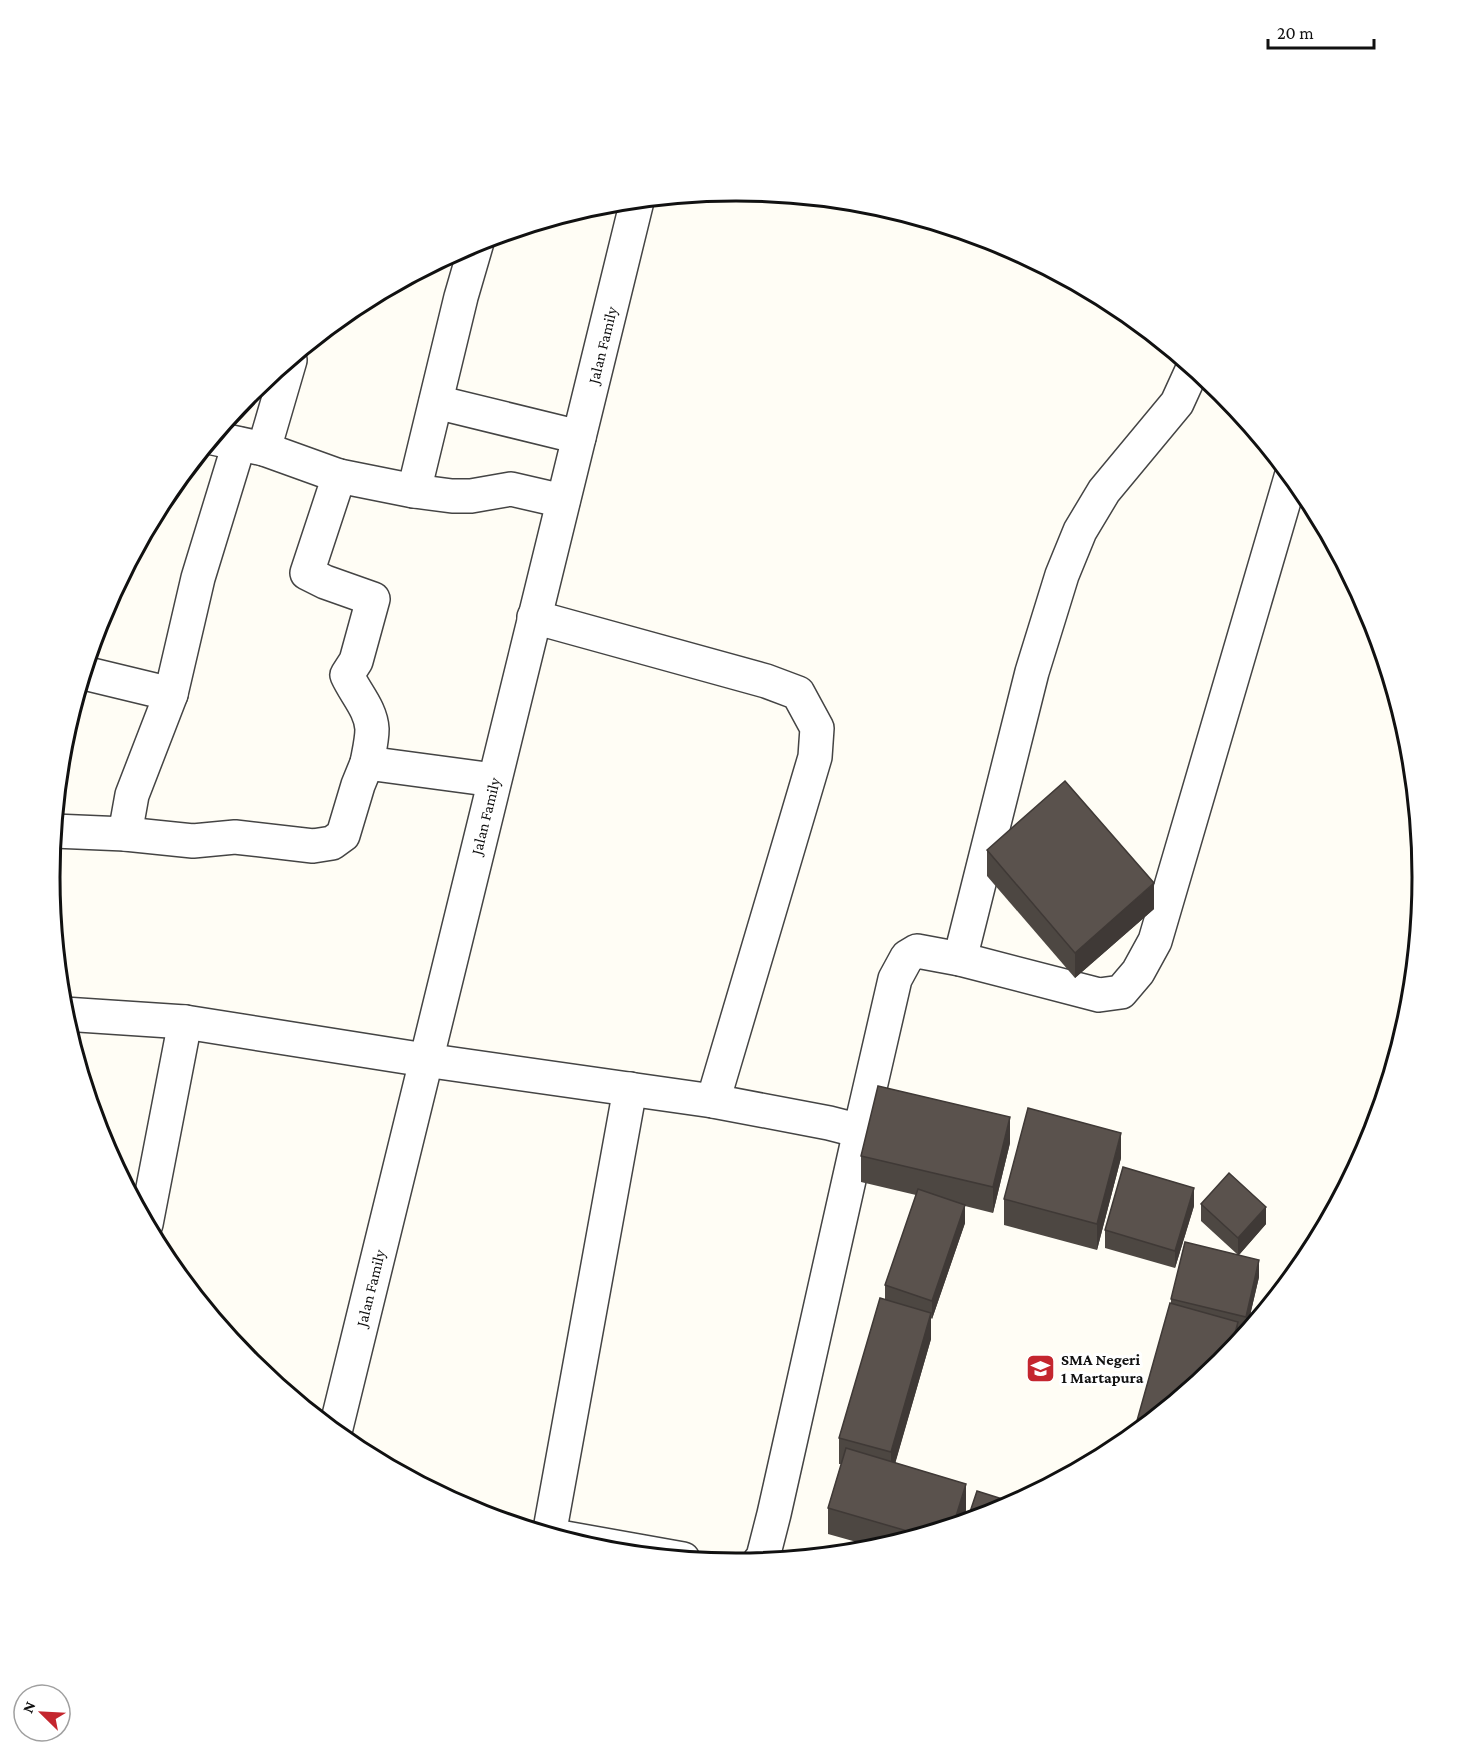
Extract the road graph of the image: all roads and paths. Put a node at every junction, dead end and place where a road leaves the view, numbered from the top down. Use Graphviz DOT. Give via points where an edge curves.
graph roads {
  1 [pos="635,209"];
  2 [pos="473,255"];
  3 [pos="1189,376"];
  4 [pos="277,381"];
  5 [pos="436,402"];
  6 [pos="579,437"];
  7 [pos="238,444"];
  8 [pos="339,476"];
  9 [pos="1288,488"];
  10 [pos="414,491"];
  11 [pos="563,501"];
  12 [pos="534,616"];
  13 [pos="92,675"];
  14 [pos="171,694"];
  15 [pos="367,763"];
  16 [pos="494,780"];
  17 [pos="61,831"];
  18 [pos="125,834"];
  19 [pos="960,959"];
  20 [pos="74,1015"];
  21 [pos="185,1022"];
  22 [pos="425,1060"];
  23 [pos="630,1089"];
  24 [pos="714,1101"];
  25 [pos="860,1131"];
  26 [pos="148,1211"];
  27 [pos="337,1423"];
  28 [pos="550,1527"];
  29 [pos="764,1553"];
  1 -- 6 [label="street, Jalan Family"];
  2 -- 5 [label="street"];
  3 -- 19 [label="street" via="1177,403 1104,491 1080,531 1062,575 1032,672"];
  4 -- 7 [label="street"];
  5 -- 6 [label="street"];
  5 -- 10 [label="street"];
  6 -- 11 [label="street, Jalan Family"];
  7 -- 8 [label="street"];
  7 -- 14 [label="street" via="198,578"];
  8 -- 10 [label="street"];
  8 -- 15 [label="street" via="297,570 372,598 356,661 348,675 371,721"];
  9 -- 19 [label="street" via="1155,941 1138,972 1120,992 1099,995"];
  10 -- 11 [label="street" via="471,496 511,489"];
  11 -- 12 [label="street, Jalan Family"];
  12 -- 16 [label="street, Jalan Family"];
  12 -- 24 [label="street" via="798,693 817,728 815,757"];
  13 -- 14 [label="street"];
  14 -- 18 [label="street" via="132,795"];
  15 -- 16 [label="street"];
  15 -- 18 [label="street" via="343,835 332,843 313,846 235,837 194,841"];
  16 -- 22 [label="street, Jalan Family"];
  17 -- 18 [label="street"];
  19 -- 25 [label="street" via="917,951 900,967"];
  20 -- 21 [label="street"];
  21 -- 22 [label="street"];
  21 -- 26 [label="street"];
  22 -- 23 [label="street"];
  22 -- 27 [label="street, Jalan Family"];
  23 -- 24 [label="street"];
  23 -- 28 [label="street"];
  24 -- 25 [label="street"];
  25 -- 29 [label="street"];
}
